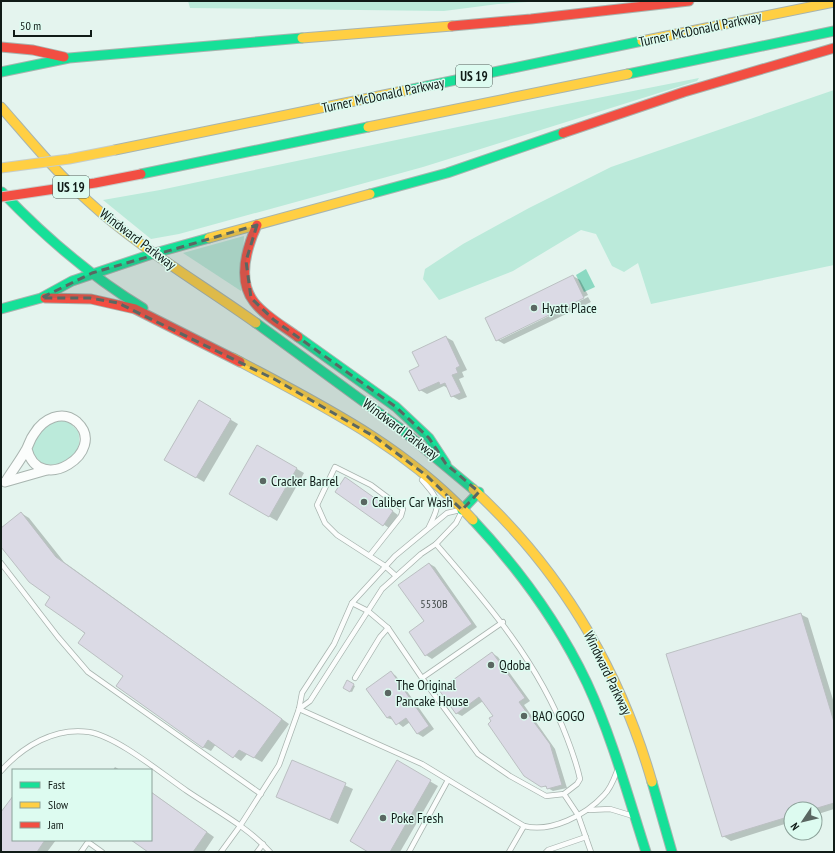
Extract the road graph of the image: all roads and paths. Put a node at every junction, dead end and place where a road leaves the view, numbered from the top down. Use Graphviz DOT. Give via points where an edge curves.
graph roads {
  1 [pos="689,1"];
  2 [pos="834,2"];
  3 [pos="834,31"];
  4 [pos="1,47"];
  5 [pos="834,48"];
  6 [pos="69,58"];
  7 [pos="12,60"];
  8 [pos="32,66"];
  9 [pos="1,72"];
  10 [pos="1,107"];
  11 [pos="1,168"];
  12 [pos="1,191"];
  13 [pos="1,197"];
  14 [pos="257,225"];
  15 [pos="154,253"];
  16 [pos="92,273"];
  17 [pos="41,298"];
  18 [pos="1,308"];
  19 [pos="240,362"];
  20 [pos="375,437"];
  21 [pos="27,449"];
  22 [pos="446,464"];
  23 [pos="47,470"];
  24 [pos="3,483"];
  25 [pos="479,492"];
  26 [pos="462,510"];
  27 [pos="429,529"];
  28 [pos="436,544"];
  29 [pos="370,556"];
  30 [pos="1,563"];
  31 [pos="385,566"];
  32 [pos="396,576"];
  33 [pos="352,603"];
  34 [pos="368,611"];
  35 [pos="503,622"];
  36 [pos="388,628"];
  37 [pos="355,678"];
  38 [pos="422,678"];
  39 [pos="299,709"];
  40 [pos="618,769"];
  41 [pos="1,771"];
  42 [pos="448,780"];
  43 [pos="261,794"];
  44 [pos="564,794"];
  45 [pos="588,810"];
  46 [pos="578,815"];
  47 [pos="635,817"];
  48 [pos="240,826"];
  49 [pos="524,826"];
  50 [pos="586,837"];
  51 [pos="263,844"];
  52 [pos="81,852"];
  53 [pos="102,852"];
  54 [pos="221,852"];
  55 [pos="258,852"];
  56 [pos="270,852"];
  57 [pos="409,852"];
  58 [pos="509,852"];
  59 [pos="546,852"];
  60 [pos="591,852"];
  61 [pos="646,852"];
  62 [pos="672,852"];
  1 -- 6 [label="main road" via="531,19"];
  2 -- 11 [label="main road, Turner McDonald Parkway / US 19, bridge" via="115,150"];
  3 -- 13 [label="main road, Turner McDonald Parkway / US 19, bridge" via="141,174"];
  4 -- 6 [label="main road" via="33,50"];
  5 -- 14 [label="main road" via="684,92 447,173"];
  6 -- 8 [label="main road"];
  7 -- 8 [label="main road"];
  8 -- 9 [label="main road"];
  10 -- 15 [label="main road, Windward Parkway" via="89,202"];
  12 -- 16 [label="main road, Windward Parkway" via="26,218"];
  14 -- 15 [label="main road"];
  14 -- 22 [label="main road" via="246,260 246,279 251,298 274,320 396,407 429,438"];
  15 -- 16 [label="main road"];
  15 -- 22 [label="main road, Windward Parkway" via="403,429"];
  16 -- 17 [label="main road"];
  16 -- 19 [label="main road, Windward Parkway" via="138,304"];
  17 -- 18 [label="main road"];
  17 -- 19 [label="main road" via="90,298 118,303"];
  19 -- 20 [label="main road, Windward Parkway" via="307,396"];
  20 -- 26 [label="main road, Windward Parkway" via="427,476"];
  20 -- 27 [label="lane" via="418,474 435,495 438,506"];
  21 -- 23 [label="street" via="32,461"];
  21 -- 23 [label="street" via="39,427 53,416 70,418 82,428 85,441 83,451 78,457 63,467"];
  21 -- 24 [label="street"];
  22 -- 25 [label="main road, Windward Parkway"];
  23 -- 24 [label="street"];
  25 -- 26 [label="main road"];
  25 -- 62 [label="main road, Windward Parkway" via="535,553 560,586 600,650 630,714"];
  26 -- 27 [label="lane" via="447,513"];
  26 -- 28 [label="lane" via="456,523"];
  26 -- 40 [label="main road, Windward Parkway" via="523,576 550,617 587,683 600,713"];
  27 -- 31 [label="lane"];
  28 -- 32 [label="lane"];
  28 -- 35 [label="lane"];
  29 -- 29 [label="lane" via="401,516 403,509 371,485 335,467 317,505 325,523"];
  29 -- 31 [label="lane"];
  30 -- 43 [label="lane" via="88,672"];
  31 -- 32 [label="lane"];
  31 -- 33 [label="lane"];
  32 -- 34 [label="lane" via="382,589"];
  33 -- 34 [label="lane"];
  33 -- 39 [label="lane" via="334,644 302,693"];
  34 -- 36 [label="lane"];
  34 -- 39 [label="lane" via="310,701"];
  35 -- 38 [label="lane"];
  35 -- 44 [label="lane" via="534,670 559,719 578,768 580,779"];
  36 -- 37 [label="lane"];
  36 -- 38 [label="lane"];
  38 -- 44 [label="lane" via="478,754 546,796"];
  39 -- 42 [label="lane" via="422,764"];
  39 -- 43 [label="lane" via="279,765"];
  40 -- 45 [label="lane" via="605,794"];
  40 -- 47 [label="main road, Windward Parkway"];
  41 -- 48 [label="lane" via="25,748 48,737 64,732 89,732 119,744"];
  42 -- 49 [label="lane"];
  42 -- 57 [label="lane"];
  43 -- 48 [label="lane"];
  44 -- 46 [label="lane"];
  45 -- 46 [label="lane"];
  45 -- 47 [label="lane" via="610,809"];
  46 -- 49 [label="lane" via="541,828"];
  46 -- 50 [label="lane"];
  47 -- 61 [label="main road, Windward Parkway"];
  48 -- 51 [label="lane"];
  48 -- 54 [label="lane"];
  49 -- 58 [label="lane"];
  50 -- 59 [label="lane"];
  50 -- 60 [label="lane"];
  51 -- 55 [label="lane"];
  51 -- 56 [label="lane"];
  52 -- 53 [label="lane" via="88,842"];
}
